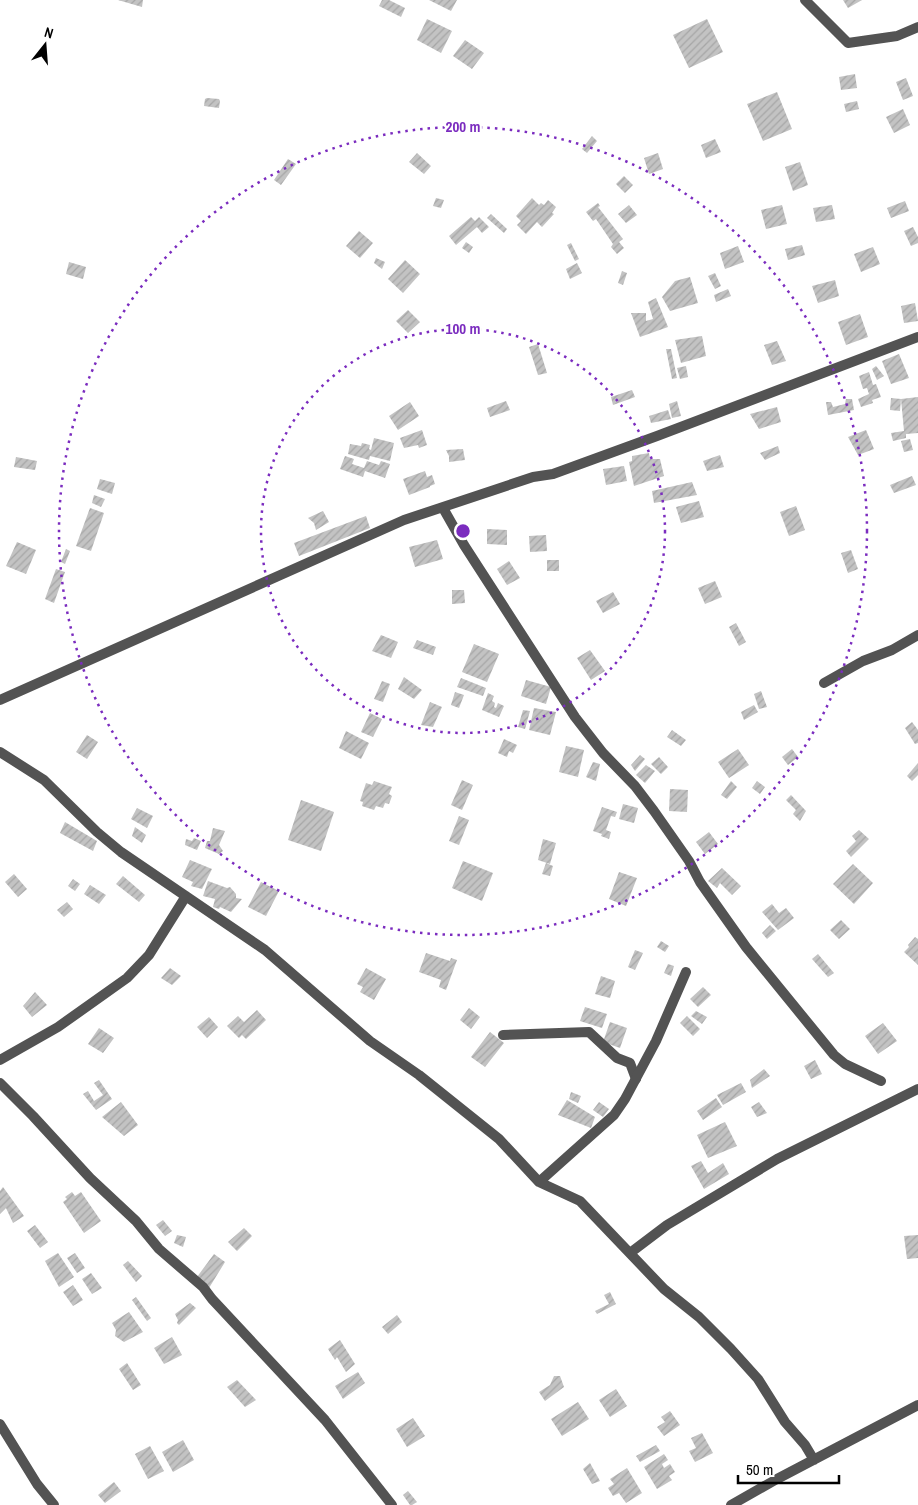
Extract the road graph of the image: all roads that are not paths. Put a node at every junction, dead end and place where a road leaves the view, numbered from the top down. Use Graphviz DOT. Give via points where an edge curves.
graph roads {
  1 [pos="805,0"];
  2 [pos="918,28"];
  3 [pos="918,337"];
  4 [pos="443,508"];
  5 [pos="918,635"];
  6 [pos="824,683"];
  7 [pos="0,700"];
  8 [pos="0,752"];
  9 [pos="186,896"];
  10 [pos="686,972"];
  11 [pos="504,1035"];
  12 [pos="0,1060"];
  13 [pos="636,1079"];
  14 [pos="881,1081"];
  15 [pos="0,1083"];
  16 [pos="918,1089"];
  17 [pos="539,1182"];
  18 [pos="630,1253"];
  19 [pos="918,1405"];
  20 [pos="0,1424"];
  21 [pos="814,1460"];
  22 [pos="54,1505"];
  23 [pos="392,1505"];
  24 [pos="731,1505"];
  1 -- 2 [label="street" via="848,43 897,36"];
  3 -- 4 [label="street" via="553,474 533,477"];
  4 -- 7 [label="street" via="404,520"];
  4 -- 14 [label="street" via="575,717 654,811 746,947 834,1056"];
  5 -- 6 [label="street"];
  8 -- 9 [label="street" via="44,780 121,852"];
  9 -- 12 [label="street" via="149,955 127,978 58,1027"];
  9 -- 17 [label="street" via="265,950 370,1041 419,1075 499,1139"];
  10 -- 13 [label="street"];
  11 -- 13 [label="street" via="589,1032 617,1058 630,1063"];
  13 -- 17 [label="street" via="614,1115"];
  15 -- 23 [label="street" via="90,1178 136,1221 159,1249 203,1287 325,1420"];
  16 -- 18 [label="street" via="777,1158 667,1224"];
  17 -- 18 [label="street" via="580,1202"];
  18 -- 21 [label="street" via="664,1289 732,1349 758,1379"];
  19 -- 21 [label="street"];
  20 -- 22 [label="street"];
  21 -- 24 [label="street"];
}
